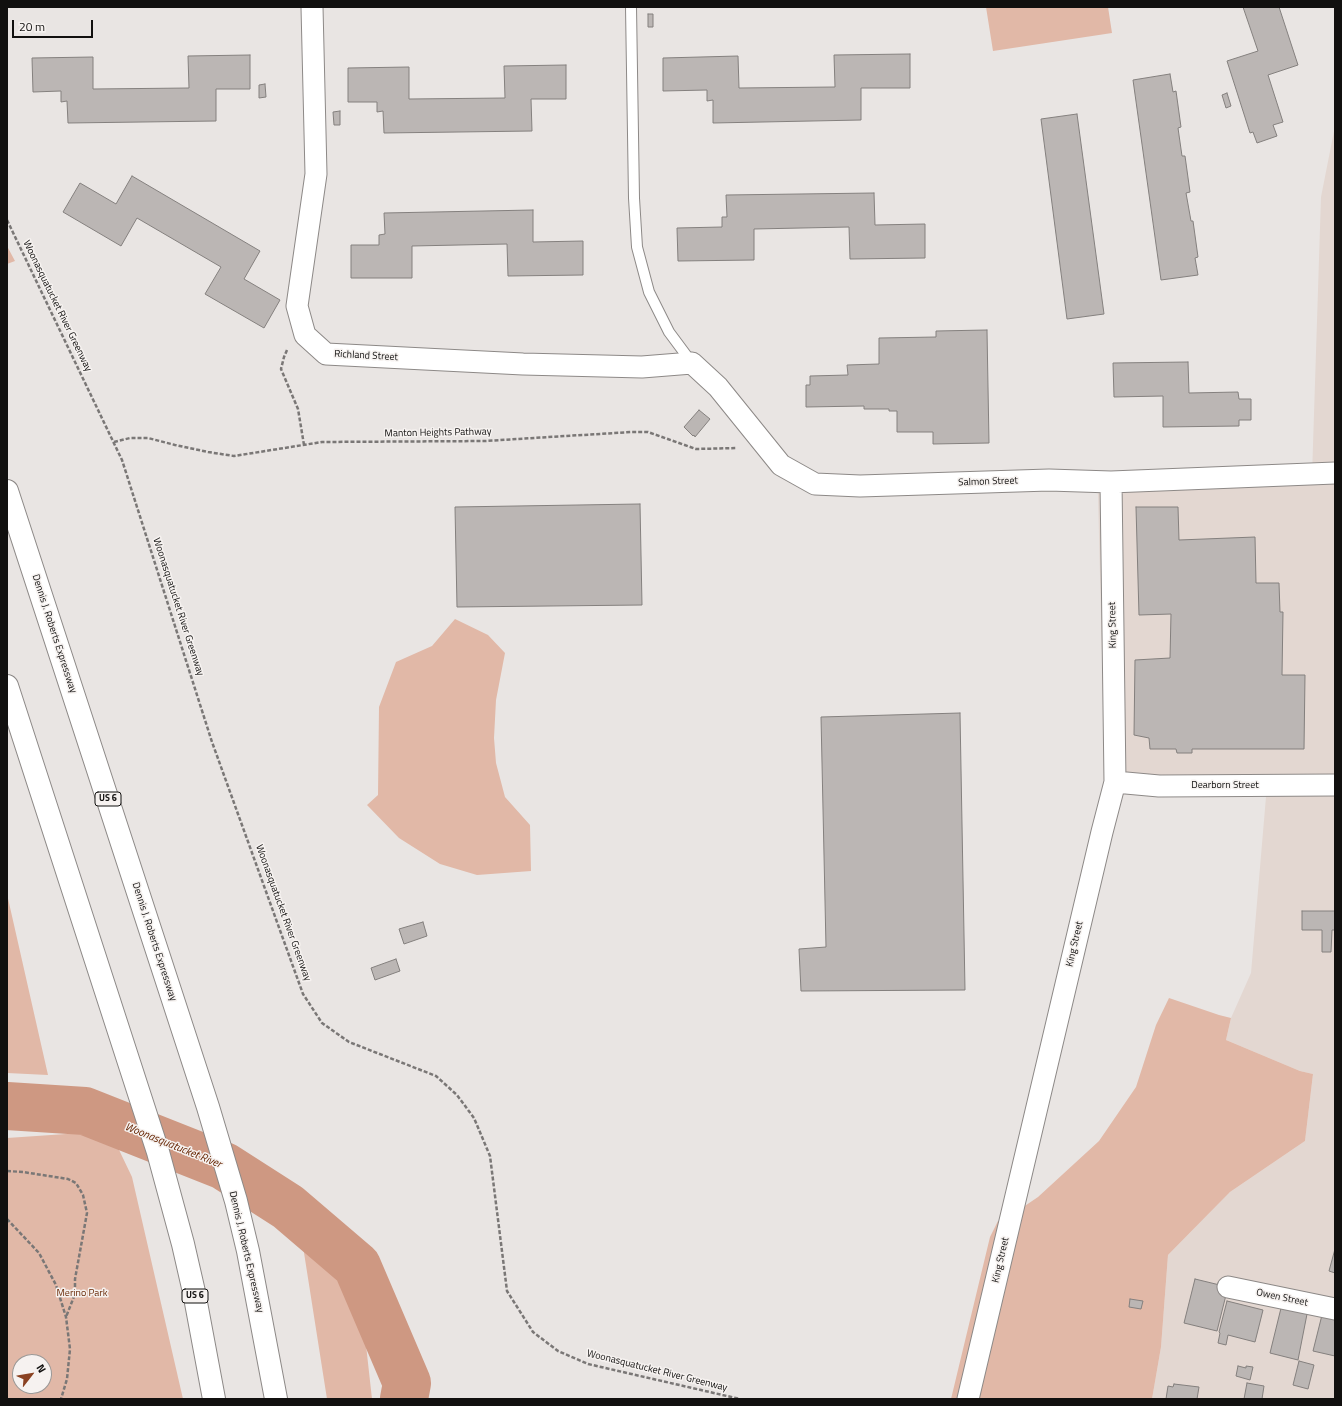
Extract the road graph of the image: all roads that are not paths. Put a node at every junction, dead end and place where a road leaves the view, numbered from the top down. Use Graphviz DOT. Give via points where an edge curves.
graph roads {
  1 [pos="312,7"];
  2 [pos="631,7"];
  3 [pos="692,363"];
  4 [pos="1335,472"];
  5 [pos="1112,482"];
  6 [pos="7,492"];
  7 [pos="7,686"];
  8 [pos="1115,782"];
  9 [pos="1335,785"];
  10 [pos="1228,1287"];
  11 [pos="1335,1309"];
  12 [pos="214,1399"];
  13 [pos="276,1399"];
  14 [pos="968,1399"];
  1 -- 3 [label="street, Richland Street" via="316,174 298,306 305,335 326,354 642,367"];
  2 -- 3 [label="lane" via="637,247 649,292 669,332"];
  3 -- 5 [label="street, Salmon Street" via="718,387 782,465 815,484 860,486 1049,480"];
  4 -- 5 [label="street, Salmon Street"];
  5 -- 8 [label="street, King Street"];
  6 -- 13 [label="highway, Dennis J. Roberts Expressway / US 6" via="208,1107 241,1221"];
  7 -- 12 [label="highway, US 6" via="156,1145 194,1292"];
  8 -- 9 [label="street, Dearborn Street" via="1159,786"];
  8 -- 14 [label="street, King Street"];
  10 -- 11 [label="street, Owen Street"];
}
